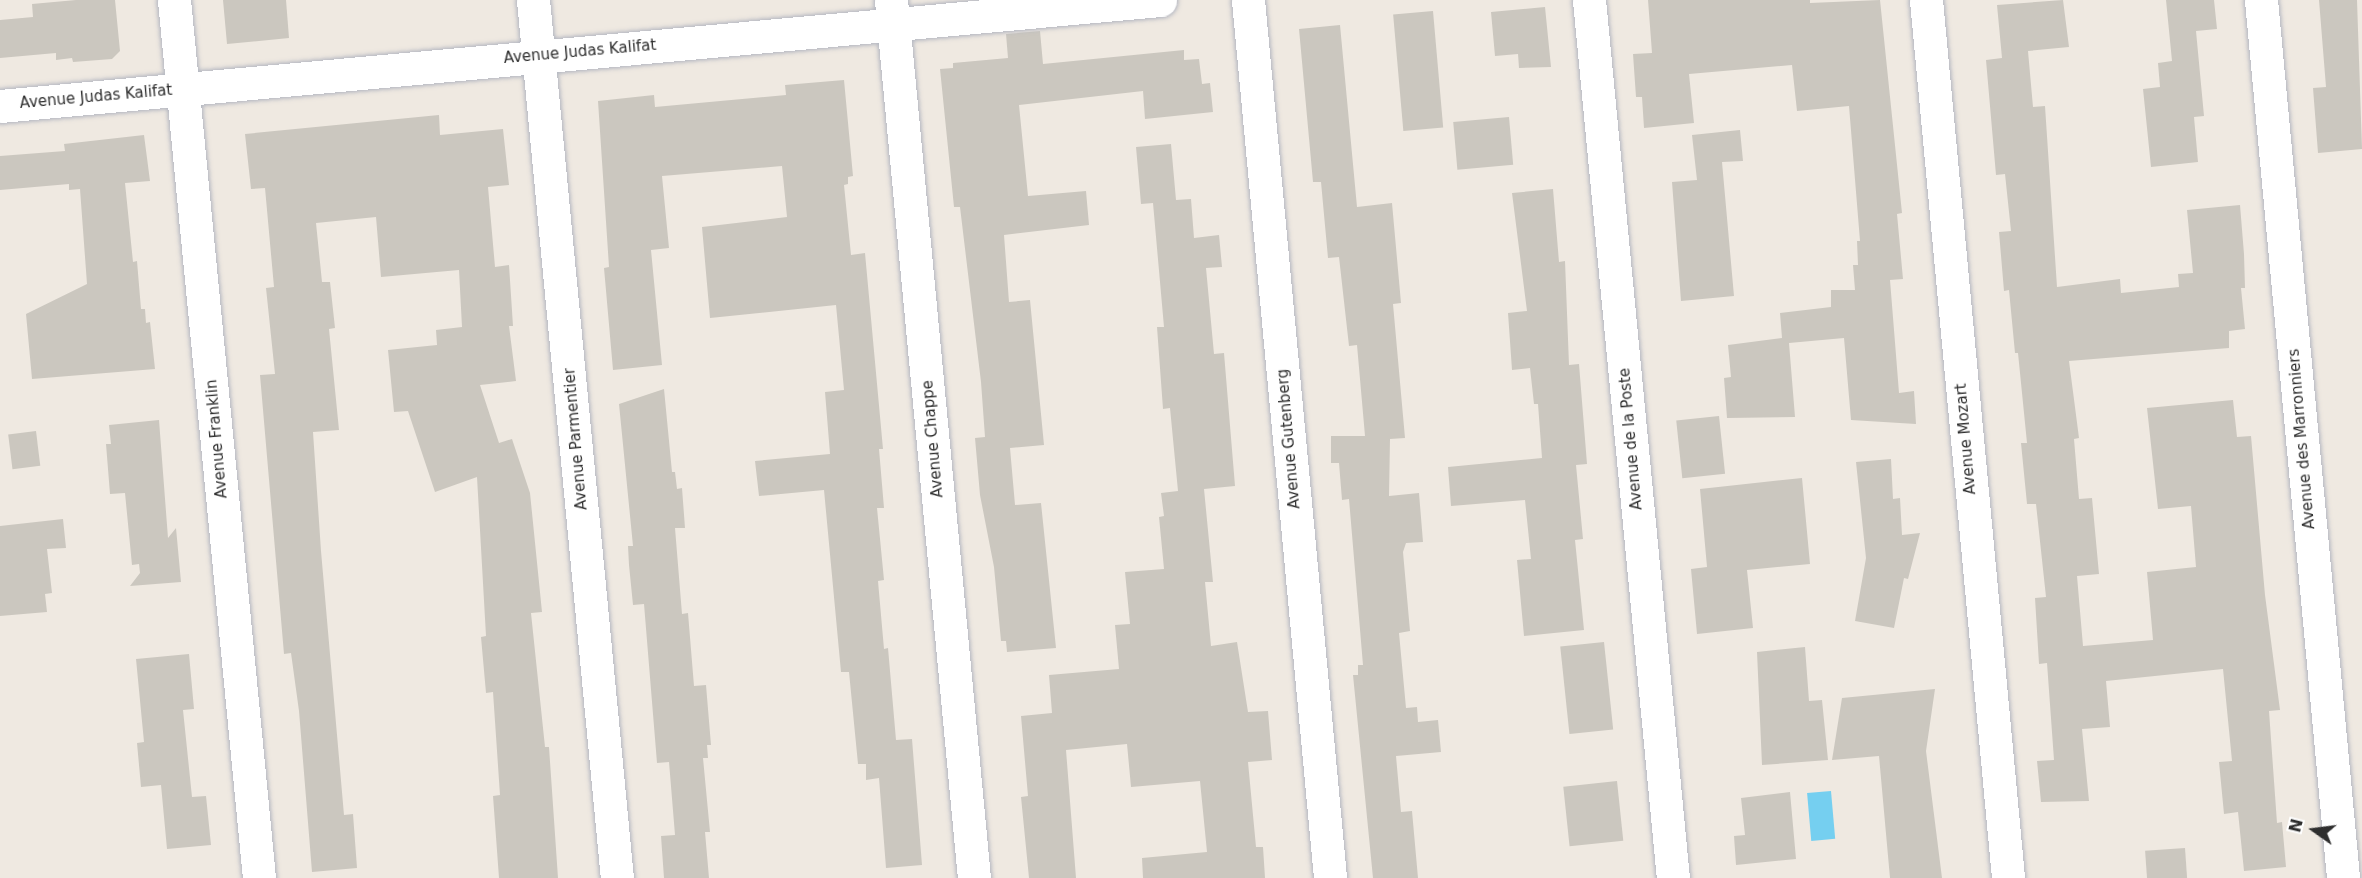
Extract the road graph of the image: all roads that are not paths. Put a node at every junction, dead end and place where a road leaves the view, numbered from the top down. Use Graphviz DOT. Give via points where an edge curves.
graph roads {
  1 [pos="174,0"];
  2 [pos="533,0"];
  3 [pos="1160,0"];
  4 [pos="1248,0"];
  5 [pos="1589,0"];
  6 [pos="1926,0"];
  7 [pos="2261,0"];
  8 [pos="892,12"];
  9 [pos="539,55"];
  10 [pos="183,88"];
  11 [pos="0,106"];
  12 [pos="259,878"];
  13 [pos="617,878"];
  14 [pos="974,878"];
  15 [pos="1330,878"];
  16 [pos="1673,878"];
  17 [pos="2007,878"];
  18 [pos="2343,878"];
  1 -- 10 [label="street, Avenue Franklin"];
  2 -- 9 [label="street, Avenue Parmentier"];
  3 -- 8 [label="street, Avenue Judas Kalifat"];
  4 -- 15 [label="street, Avenue Gutenberg"];
  5 -- 16 [label="street, Avenue de la Poste"];
  6 -- 17 [label="street, Avenue Mozart"];
  7 -- 18 [label="street, Avenue des Marronniers"];
  8 -- 9 [label="street, Avenue Judas Kalifat"];
  8 -- 14 [label="street, Avenue Chappe"];
  9 -- 10 [label="street, Avenue Judas Kalifat"];
  9 -- 13 [label="street, Avenue Parmentier"];
  10 -- 11 [label="street, Avenue Judas Kalifat"];
  10 -- 12 [label="street, Avenue Franklin"];
}
